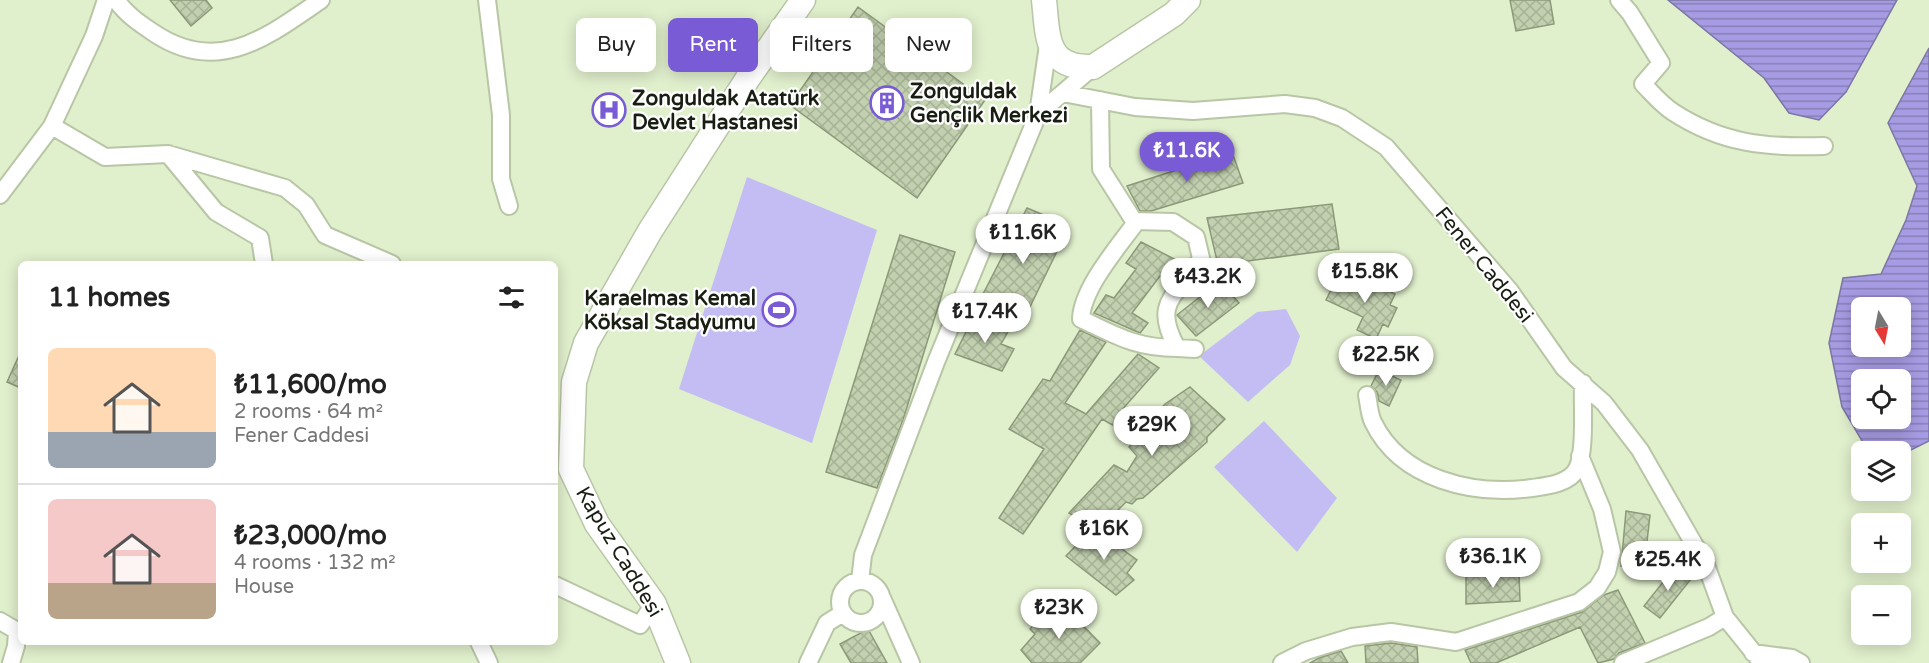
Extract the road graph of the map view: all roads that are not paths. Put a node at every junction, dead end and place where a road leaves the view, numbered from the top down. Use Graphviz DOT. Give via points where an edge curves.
graph roads {
  1 [pos="106,0"];
  2 [pos="116,0"];
  3 [pos="321,0"];
  4 [pos="487,0"];
  5 [pos="803,0"];
  6 [pos="1044,0"];
  7 [pos="1188,0"];
  8 [pos="1619,0"];
  9 [pos="1048,45"];
  10 [pos="1093,67"];
  11 [pos="1063,93"];
  12 [pos="1100,100"];
  13 [pos="1038,114"];
  14 [pos="52,126"];
  15 [pos="1824,146"];
  16 [pos="168,154"];
  17 [pos="0,195"];
  18 [pos="508,206"];
  19 [pos="1137,221"];
  20 [pos="264,261"];
  21 [pos="386,261"];
  22 [pos="1177,348"];
  23 [pos="1195,349"];
  24 [pos="1583,383"];
  25 [pos="1367,395"];
  26 [pos="1580,456"];
  27 [pos="860,581"];
  28 [pos="558,586"];
  29 [pos="882,598"];
  30 [pos="654,604"];
  31 [pos="843,613"];
  32 [pos="1725,617"];
  33 [pos="0,621"];
  34 [pos="480,645"];
  35 [pos="1757,658"];
  36 [pos="11,663"];
  37 [pos="489,663"];
  38 [pos="678,663"];
  39 [pos="808,663"];
  40 [pos="911,663"];
  41 [pos="1282,663"];
  42 [pos="1623,663"];
  43 [pos="1800,663"];
  1 -- 14 [label="street" via="94,36"];
  2 -- 3 [label="street" via="127,15 184,50 219,53 247,46"];
  4 -- 18 [label="street" via="501,115 501,179"];
  5 -- 30 [label="main road, Kapuz Caddesi" via="650,231 586,343 574,382 571,469 597,524"];
  6 -- 9 [label="main road"];
  7 -- 10 [label="main road" via="1174,14"];
  8 -- 15 [label="street" via="1661,63 1642,84 1671,111 1716,135 1776,148"];
  9 -- 10 [label="main road" via="1055,56 1069,64"];
  9 -- 13 [label="street"];
  10 -- 11 [label="street"];
  11 -- 12 [label="street, Fener Caddesi"];
  11 -- 13 [label="street"];
  12 -- 19 [label="street" via="1101,169 1122,205"];
  12 -- 24 [label="street, Fener Caddesi" via="1193,111 1285,104 1315,108 1365,131 1386,147 1510,291 1564,368"];
  13 -- 27 [label="street" via="936,362 863,555"];
  14 -- 16 [label="street" via="105,158"];
  14 -- 17 [label="street"];
  16 -- 20 [label="street" via="216,212 260,238"];
  16 -- 21 [label="street" via="285,188 306,205 325,235"];
  19 -- 22 [label="street" via="1173,222 1196,237 1201,258 1165,310"];
  19 -- 22 [label="street" via="1098,276 1081,319 1150,348"];
  22 -- 23 [label="street"];
  24 -- 26 [label="street"];
  24 -- 32 [label="street, Fener Caddesi" via="1604,403 1640,450 1706,565"];
  25 -- 26 [label="street" via="1372,420 1396,452 1453,486 1489,490 1540,487 1570,477"];
  26 -- 41 [label="street" via="1602,509 1612,552 1607,572 1597,588 1579,602 1455,642 1391,632 1352,637"];
  27 -- 29 [label="street" via="876,588"];
  27 -- 31 [label="street" via="843,592"];
  28 -- 30 [label="street" via="640,625"];
  29 -- 31 [label="street" via="880,611 872,621 859,623"];
  29 -- 40 [label="street"];
  30 -- 38 [label="main road, Kapuz Caddesi"];
  31 -- 39 [label="street" via="827,623"];
  32 -- 35 [label="street, Fener Caddesi"];
  32 -- 42 [label="street"];
  33 -- 36 [label="street" via="17,631"];
  34 -- 37 [label="street"];
  35 -- 43 [label="street" via="1792,658"];
}
